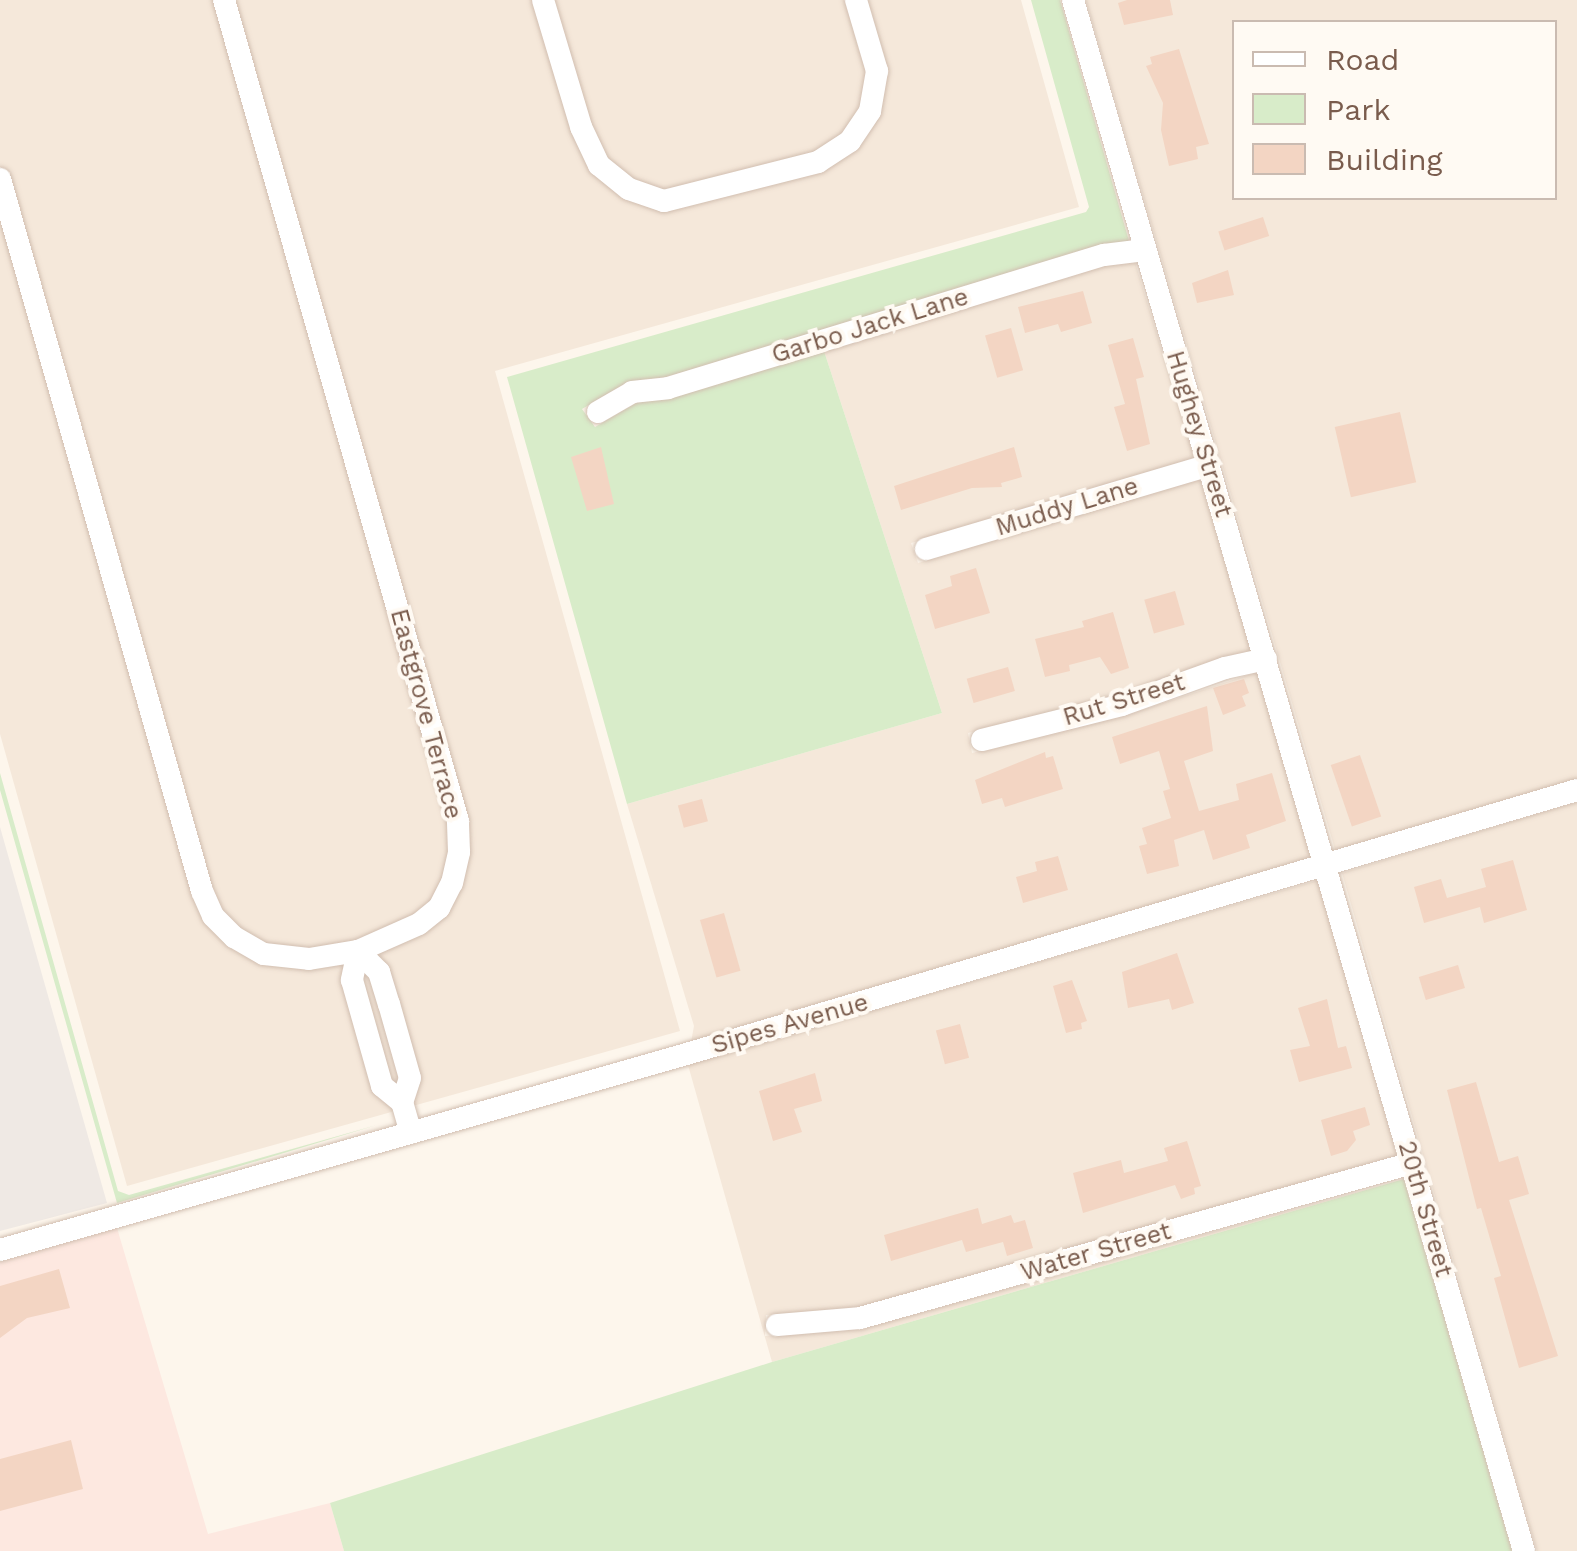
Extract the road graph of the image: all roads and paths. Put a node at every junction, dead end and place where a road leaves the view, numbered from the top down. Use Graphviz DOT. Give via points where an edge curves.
graph roads {
  1 [pos="224,0"];
  2 [pos="544,0"];
  3 [pos="856,0"];
  4 [pos="1073,0"];
  5 [pos="0,179"];
  6 [pos="1144,250"];
  7 [pos="598,412"];
  8 [pos="1209,465"];
  9 [pos="926,549"];
  10 [pos="1266,659"];
  11 [pos="982,740"];
  12 [pos="1577,790"];
  13 [pos="1328,867"];
  14 [pos="358,951"];
  15 [pos="398,1037"];
  16 [pos="370,1044"];
  17 [pos="402,1102"];
  18 [pos="411,1133"];
  19 [pos="1412,1163"];
  20 [pos="0,1250"];
  21 [pos="777,1326"];
  22 [pos="1524,1551"];
  1 -- 14 [label="street, Eastgrove Terrace" via="458,821 460,852 440,908"];
  2 -- 3 [label="street" via="599,164 628,189 664,201 818,162 850,141 870,111 876,71"];
  4 -- 6 [label="street, Hughey Street"];
  5 -- 14 [label="street, Eastgrove Terrace" via="213,916 264,954 309,959"];
  6 -- 7 [label="street, Garbo Jack Lane" via="1104,254 668,388 632,392"];
  6 -- 8 [label="street, Hughey Street"];
  8 -- 9 [label="street, Muddy Lane"];
  8 -- 10 [label="street, Hughey Street"];
  10 -- 11 [label="street, Rut Street"];
  10 -- 13 [label="street, Hughey Street"];
  12 -- 13 [label="street, Sipes Avenue"];
  13 -- 18 [label="street, Sipes Avenue"];
  13 -- 19 [label="street, 20th Street"];
  14 -- 15 [label="street" via="380,972"];
  14 -- 16 [label="street" via="352,980"];
  15 -- 16 [label="street"];
  15 -- 17 [label="street" via="410,1078"];
  16 -- 17 [label="street" via="382,1086"];
  17 -- 18 [label="street"];
  18 -- 20 [label="street, Sipes Avenue"];
  19 -- 21 [label="street, Water Street" via="860,1318"];
  19 -- 22 [label="street, 20th Street"];
}
